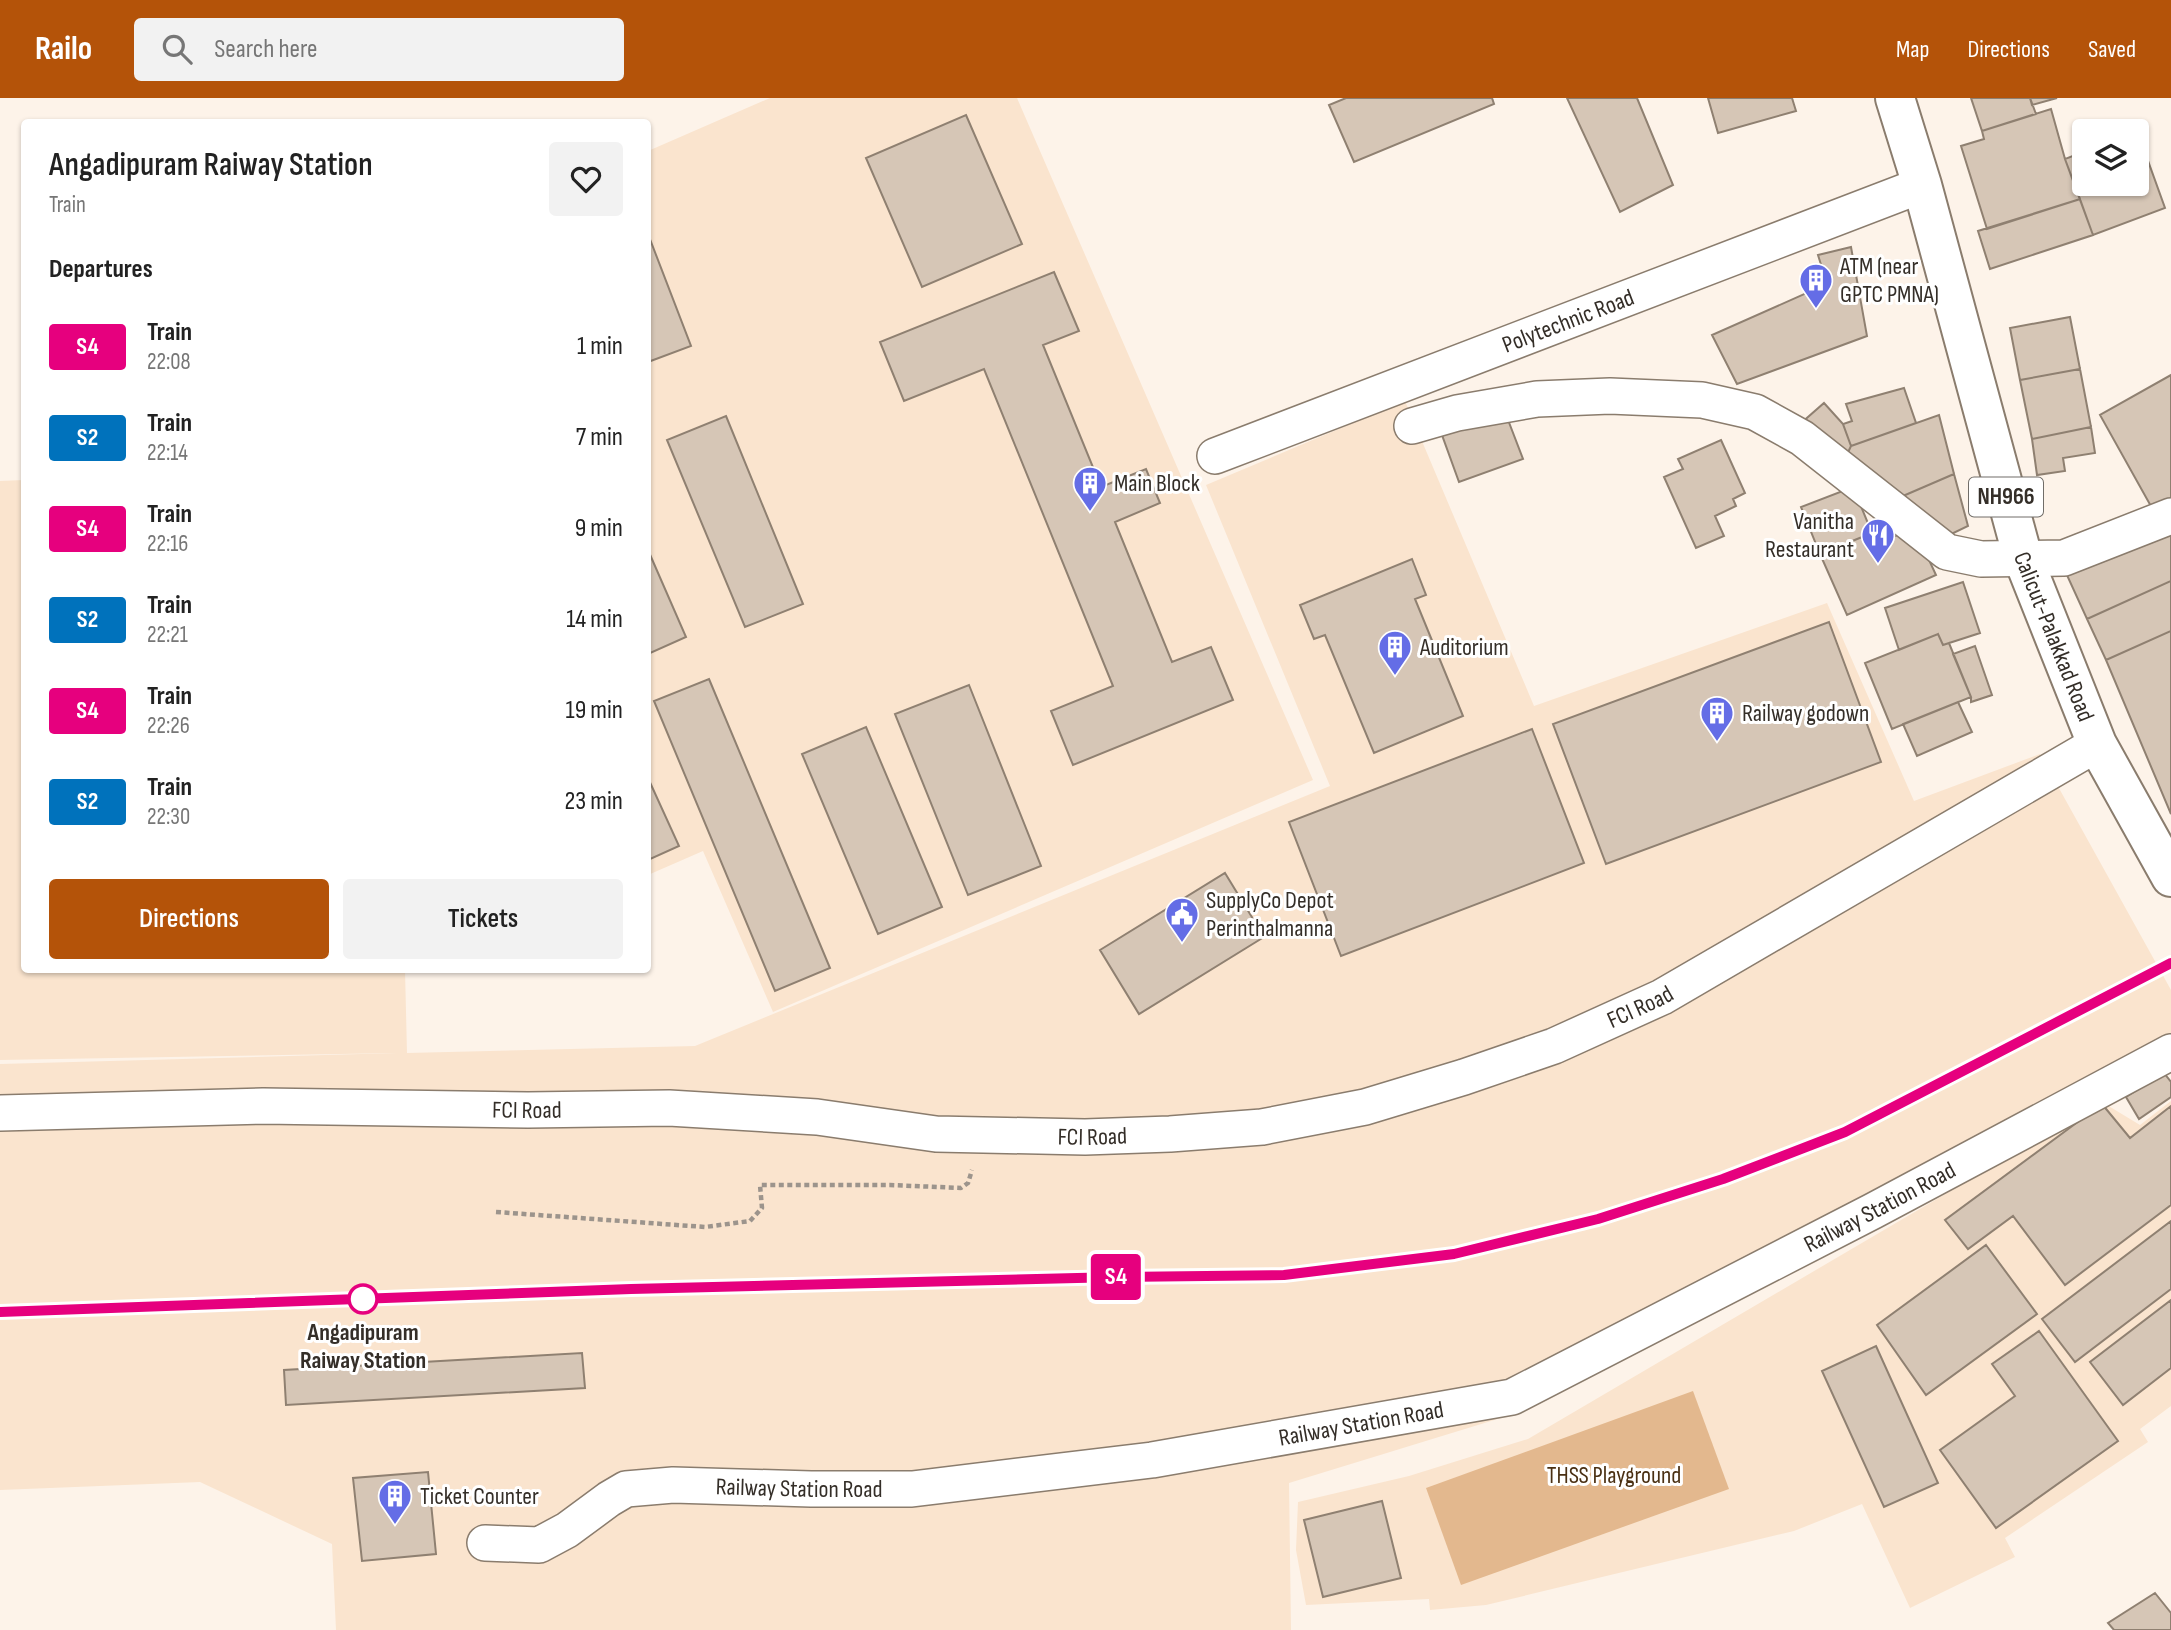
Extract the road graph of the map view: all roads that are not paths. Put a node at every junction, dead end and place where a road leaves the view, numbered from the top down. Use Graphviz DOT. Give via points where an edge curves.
graph roads {
  1 [pos="1895,98"];
  2 [pos="1922,185"];
  3 [pos="1412,426"];
  4 [pos="1215,456"];
  5 [pos="2171,516"];
  6 [pos="2023,558"];
  7 [pos="2097,744"];
  8 [pos="2171,877"];
  9 [pos="2171,1052"];
  10 [pos="0,1113"];
  11 [pos="485,1543"];
  1 -- 2 [label="highway, Calicut-Palakkad Road / NH966"];
  2 -- 4 [label="street, Polytechnic Road"];
  2 -- 6 [label="highway, Calicut-Palakkad Road / NH966"];
  3 -- 6 [label="street" via="1537,399 1702,400 1755,412 1802,438 1947,552 1980,559"];
  5 -- 6 [label="street" via="2064,558"];
  6 -- 7 [label="highway, Calicut-Palakkad Road / NH966"];
  7 -- 8 [label="highway, Calicut-Palakkad Road / NH966"];
  7 -- 10 [label="street, FCI Road" via="1662,997 1554,1046 1464,1077 1365,1107 1262,1127 1085,1137 936,1135 817,1117 669,1108 263,1106"];
  9 -- 11 [label="street, Railway Station Road" via="1512,1397 1152,1460 912,1489 673,1485 626,1489 539,1545"];
}
